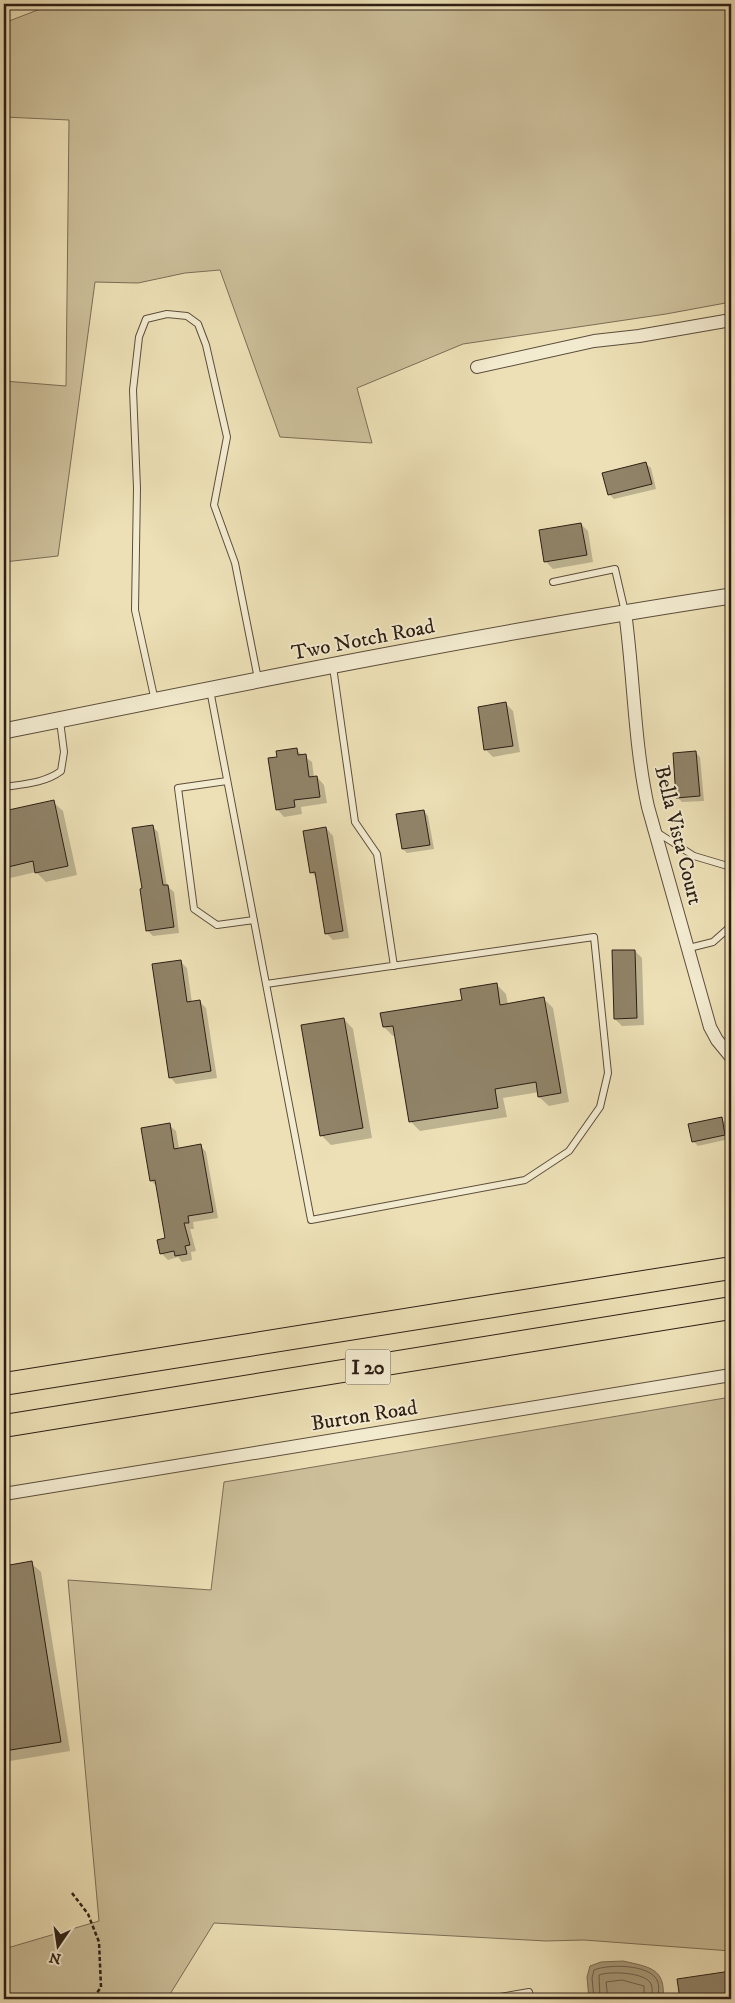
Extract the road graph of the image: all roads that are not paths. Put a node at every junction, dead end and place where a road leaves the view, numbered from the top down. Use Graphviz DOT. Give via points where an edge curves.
graph roads {
  1 [pos="731,320"];
  2 [pos="477,367"];
  3 [pos="553,582"];
  4 [pos="731,596"];
  5 [pos="625,612"];
  6 [pos="333,665"];
  7 [pos="258,680"];
  8 [pos="210,690"];
  9 [pos="155,701"];
  10 [pos="60,719"];
  11 [pos="4,730"];
  12 [pos="227,781"];
  13 [pos="4,786"];
  14 [pos="654,830"];
  15 [pos="731,867"];
  16 [pos="254,920"];
  17 [pos="731,926"];
  18 [pos="689,948"];
  19 [pos="394,966"];
  20 [pos="266,984"];
  21 [pos="731,1057"];
  22 [pos="731,1268"];
  23 [pos="731,1308"];
  24 [pos="731,1375"];
  25 [pos="4,1384"];
  26 [pos="4,1426"];
  27 [pos="4,1494"];
  28 [pos="488,1999"];
  29 [pos="531,1999"];
  1 -- 2 [label="street" via="594,341"];
  3 -- 5 [label="lane" via="616,568"];
  4 -- 5 [label="street, Two Notch Road"];
  5 -- 6 [label="street, Two Notch Road"];
  5 -- 14 [label="street, Bella Vista Court" via="636,737"];
  6 -- 7 [label="street, Two Notch Road"];
  6 -- 19 [label="lane" via="355,822 377,854"];
  7 -- 8 [label="street, Two Notch Road"];
  7 -- 9 [label="lane" via="235,563 214,505 227,437 206,345 198,324 187,316 167,314 146,319 138,337 133,390 137,488 136,610"];
  8 -- 9 [label="street, Two Notch Road"];
  8 -- 12 [label="lane"];
  9 -- 10 [label="street, Two Notch Road"];
  10 -- 11 [label="street, Two Notch Road"];
  10 -- 13 [label="lane" via="64,752 61,771 52,778"];
  12 -- 16 [label="lane"];
  12 -- 16 [label="lane" via="178,788 194,909 217,925"];
  14 -- 15 [label="lane" via="694,856"];
  14 -- 18 [label="street, Bella Vista Court"];
  16 -- 20 [label="lane"];
  17 -- 18 [label="lane" via="714,942"];
  18 -- 21 [label="street, Bella Vista Court" via="710,1027"];
  19 -- 20 [label="lane"];
  19 -- 20 [label="lane" via="594,937 608,1073 600,1107 569,1152 525,1180 311,1220"];
  22 -- 25 [label="highway, I 20"];
  23 -- 26 [label="highway, I 20"];
  24 -- 27 [label="street, Burton Road"];
  28 -- 29 [label="lane" via="529,1992"];
}
